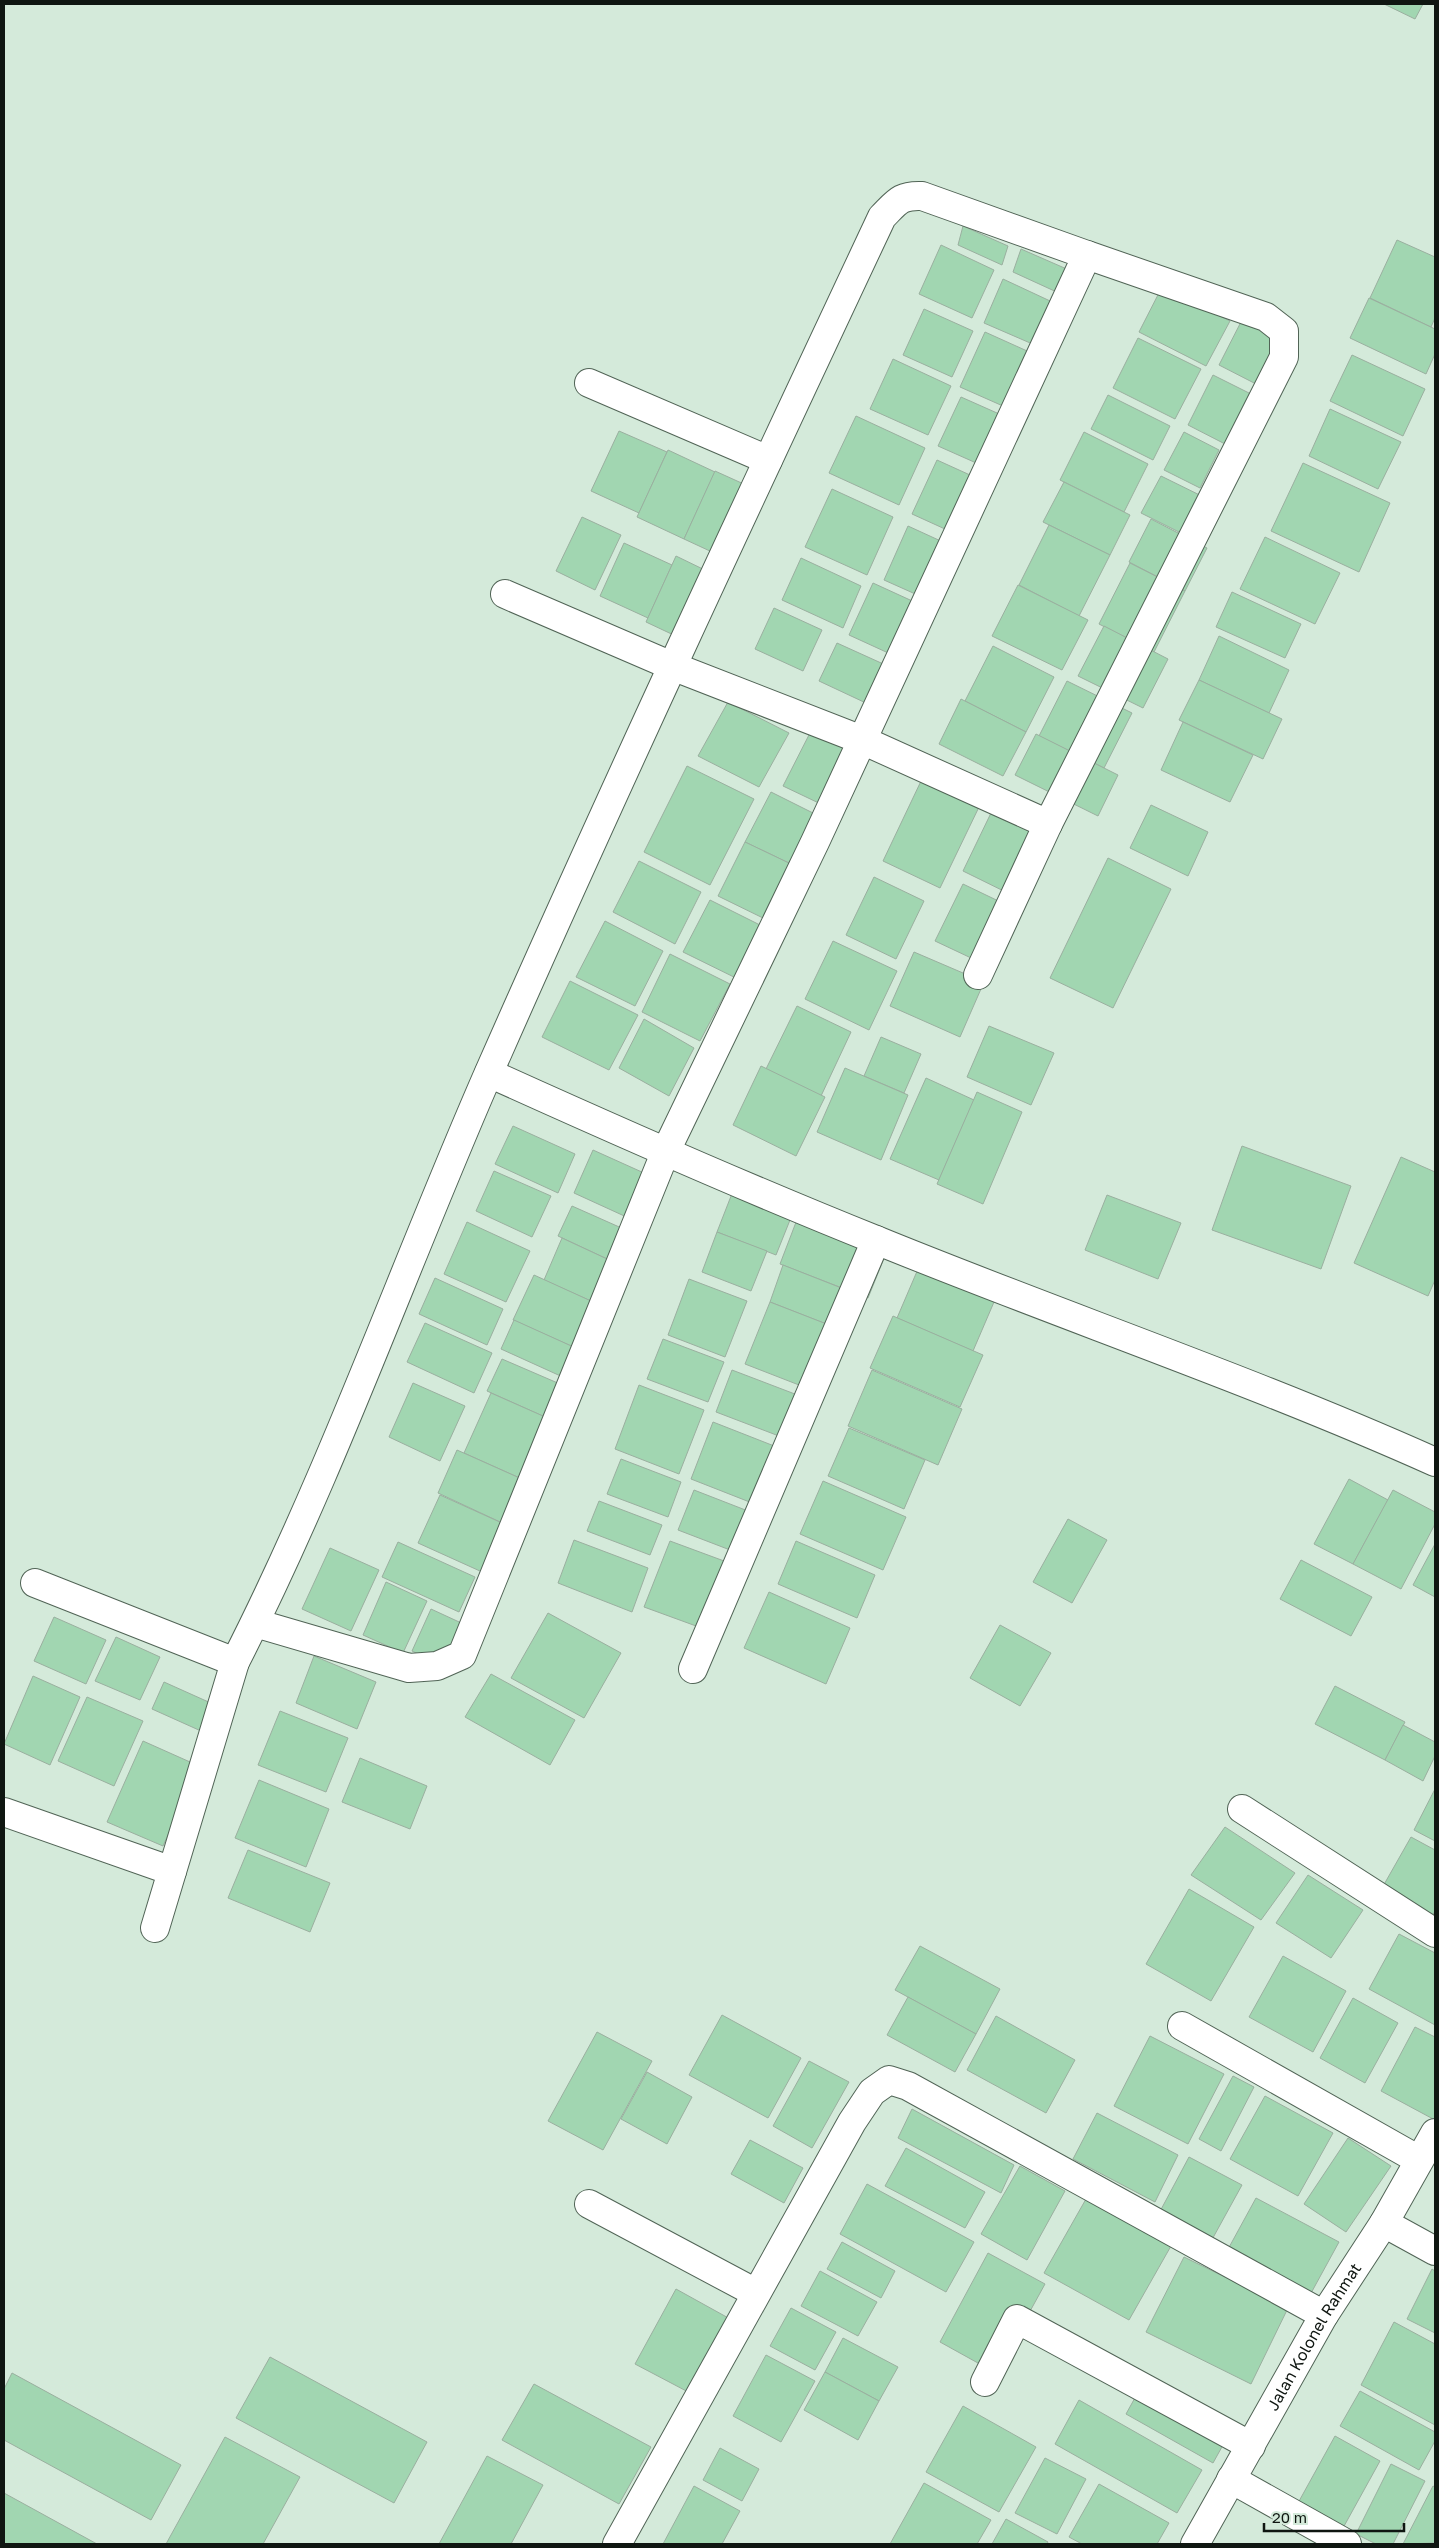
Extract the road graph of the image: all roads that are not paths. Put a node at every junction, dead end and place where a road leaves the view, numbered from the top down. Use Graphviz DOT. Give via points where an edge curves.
graph roads {
  1 [pos="1087,255"];
  2 [pos="589,383"];
  3 [pos="768,460"];
  4 [pos="505,594"];
  5 [pos="672,666"];
  6 [pos="862,740"];
  7 [pos="1048,824"];
  8 [pos="978,975"];
  9 [pos="489,1073"];
  10 [pos="665,1153"];
  11 [pos="876,1240"];
  12 [pos="1435,1462"];
  13 [pos="35,1583"];
  14 [pos="255,1623"];
  15 [pos="235,1662"];
  16 [pos="694,1669"];
  17 [pos="1242,1809"];
  18 [pos="4,1812"];
  19 [pos="172,1871"];
  20 [pos="155,1928"];
  21 [pos="1435,1933"];
  22 [pos="1182,2026"];
  23 [pos="1435,2133"];
  24 [pos="1420,2160"];
  25 [pos="589,2204"];
  26 [pos="1384,2223"];
  27 [pos="1435,2251"];
  28 [pos="756,2294"];
  29 [pos="1324,2315"];
  30 [pos="985,2382"];
  31 [pos="1250,2446"];
  32 [pos="1231,2479"];
  33 [pos="618,2544"];
  34 [pos="1196,2544"];
  35 [pos="1347,2544"];
  1 -- 3 [label="street" via="922,196 901,198 882,217"];
  1 -- 6 [label="street"];
  1 -- 7 [label="street" via="1266,317 1284,331 1286,342 1284,357"];
  2 -- 3 [label="street"];
  3 -- 5 [label="street"];
  4 -- 5 [label="street"];
  5 -- 6 [label="street"];
  5 -- 9 [label="street"];
  6 -- 7 [label="street"];
  6 -- 10 [label="street"];
  7 -- 8 [label="street"];
  9 -- 10 [label="street"];
  9 -- 14 [label="street"];
  10 -- 11 [label="street"];
  10 -- 14 [label="street" via="462,1655 437,1666 409,1668"];
  11 -- 12 [label="street" via="1330,1415"];
  11 -- 16 [label="street"];
  13 -- 15 [label="street"];
  14 -- 15 [label="street"];
  15 -- 19 [label="street"];
  17 -- 21 [label="street"];
  18 -- 19 [label="street"];
  19 -- 20 [label="street"];
  22 -- 24 [label="street"];
  23 -- 24 [label="street, Jalan Kolonel Rahmat"];
  24 -- 26 [label="street, Jalan Kolonel Rahmat"];
  25 -- 28 [label="street"];
  26 -- 27 [label="street"];
  26 -- 29 [label="street, Jalan Kolonel Rahmat"];
  28 -- 29 [label="street" via="852,2122 872,2092 889,2080 908,2086"];
  28 -- 33 [label="street"];
  29 -- 31 [label="street, Jalan Kolonel Rahmat"];
  30 -- 31 [label="street" via="1017,2319"];
  31 -- 32 [label="street, Jalan Kolonel Rahmat"];
  32 -- 34 [label="street, Jalan Kolonel Rahmat"];
  32 -- 35 [label="street"];
}
